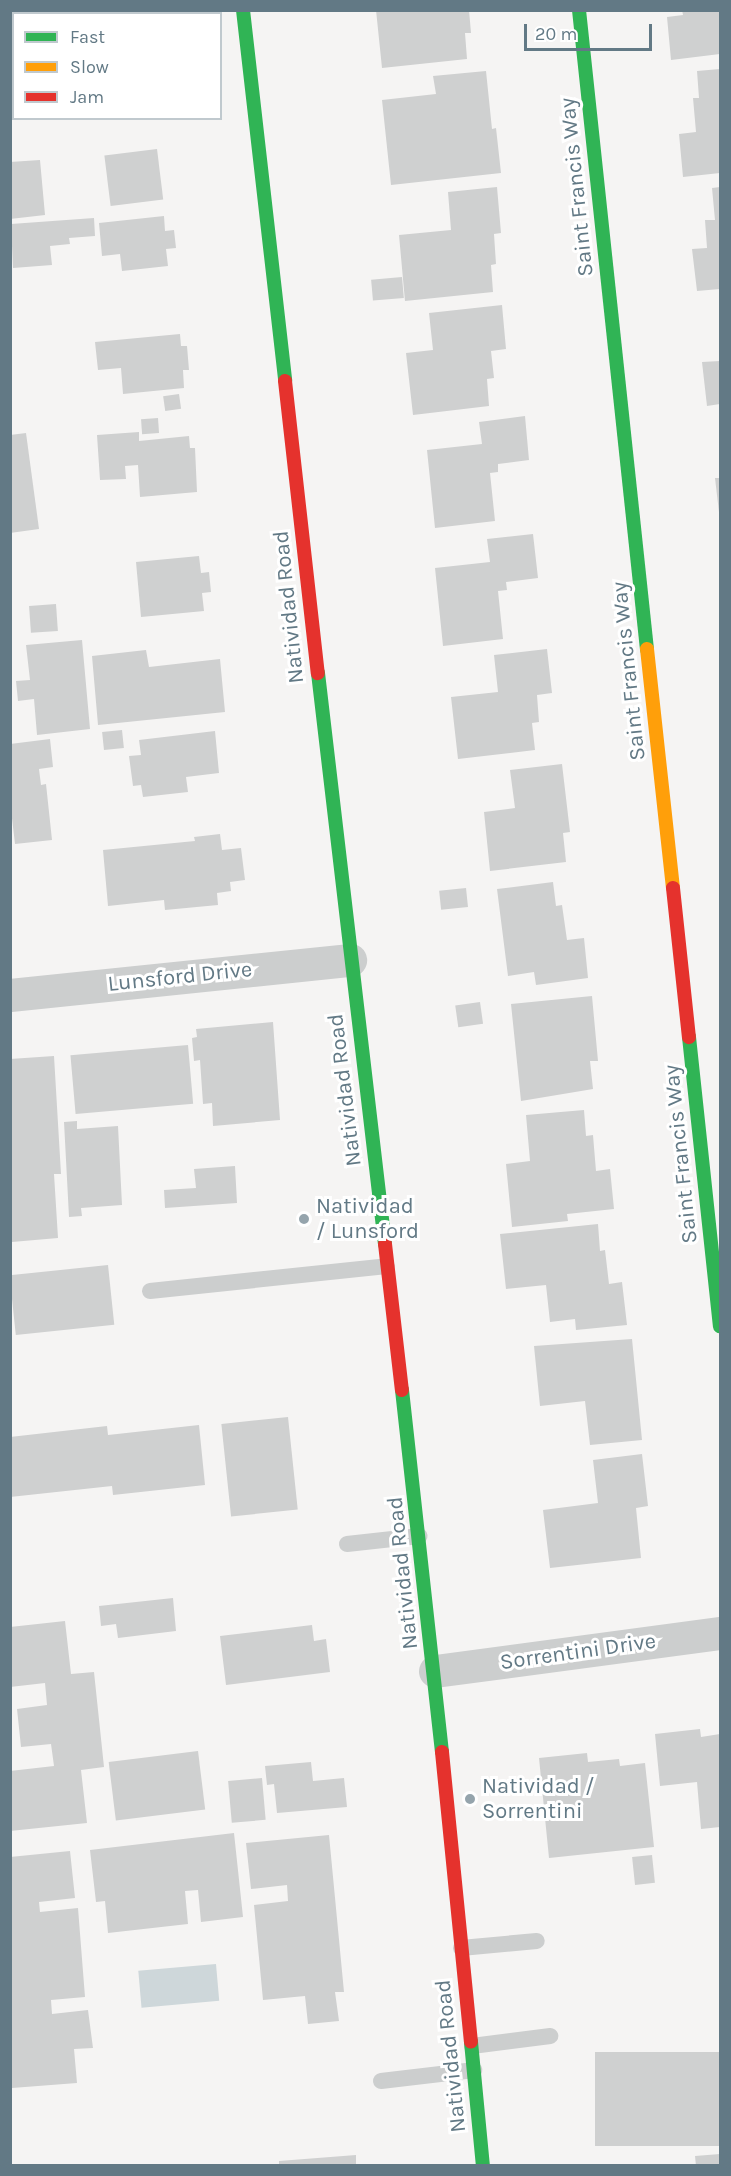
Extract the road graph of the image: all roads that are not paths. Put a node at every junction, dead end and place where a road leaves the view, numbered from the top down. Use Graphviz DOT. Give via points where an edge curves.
graph roads {
  1 [pos="243,10"];
  2 [pos="579,10"];
  3 [pos="350,960"];
  4 [pos="10,995"];
  5 [pos="710,1130"];
  6 [pos="387,1266"];
  7 [pos="150,1291"];
  8 [pos="720,1326"];
  9 [pos="420,1536"];
  10 [pos="347,1545"];
  11 [pos="720,1633"];
  12 [pos="435,1671"];
  13 [pos="537,1941"];
  14 [pos="461,1948"];
  15 [pos="550,2036"];
  16 [pos="472,2046"];
  17 [pos="474,2070"];
  18 [pos="381,2081"];
  19 [pos="483,2166"];
  1 -- 3 [label="main road, Natividad Road"];
  2 -- 5 [label="main road, Saint Francis Way"];
  3 -- 4 [label="street, Lunsford Drive"];
  3 -- 6 [label="main road, Natividad Road"];
  5 -- 8 [label="main road, Saint Francis Way"];
  6 -- 7 [label="lane"];
  6 -- 9 [label="main road, Natividad Road"];
  9 -- 10 [label="lane"];
  9 -- 12 [label="main road, Natividad Road"];
  11 -- 12 [label="street, Sorrentini Drive"];
  12 -- 14 [label="main road, Natividad Road"];
  13 -- 14 [label="lane"];
  14 -- 16 [label="main road, Natividad Road"];
  15 -- 16 [label="lane"];
  16 -- 17 [label="main road, Natividad Road"];
  17 -- 18 [label="lane"];
  17 -- 19 [label="main road, Natividad Road"];
}
